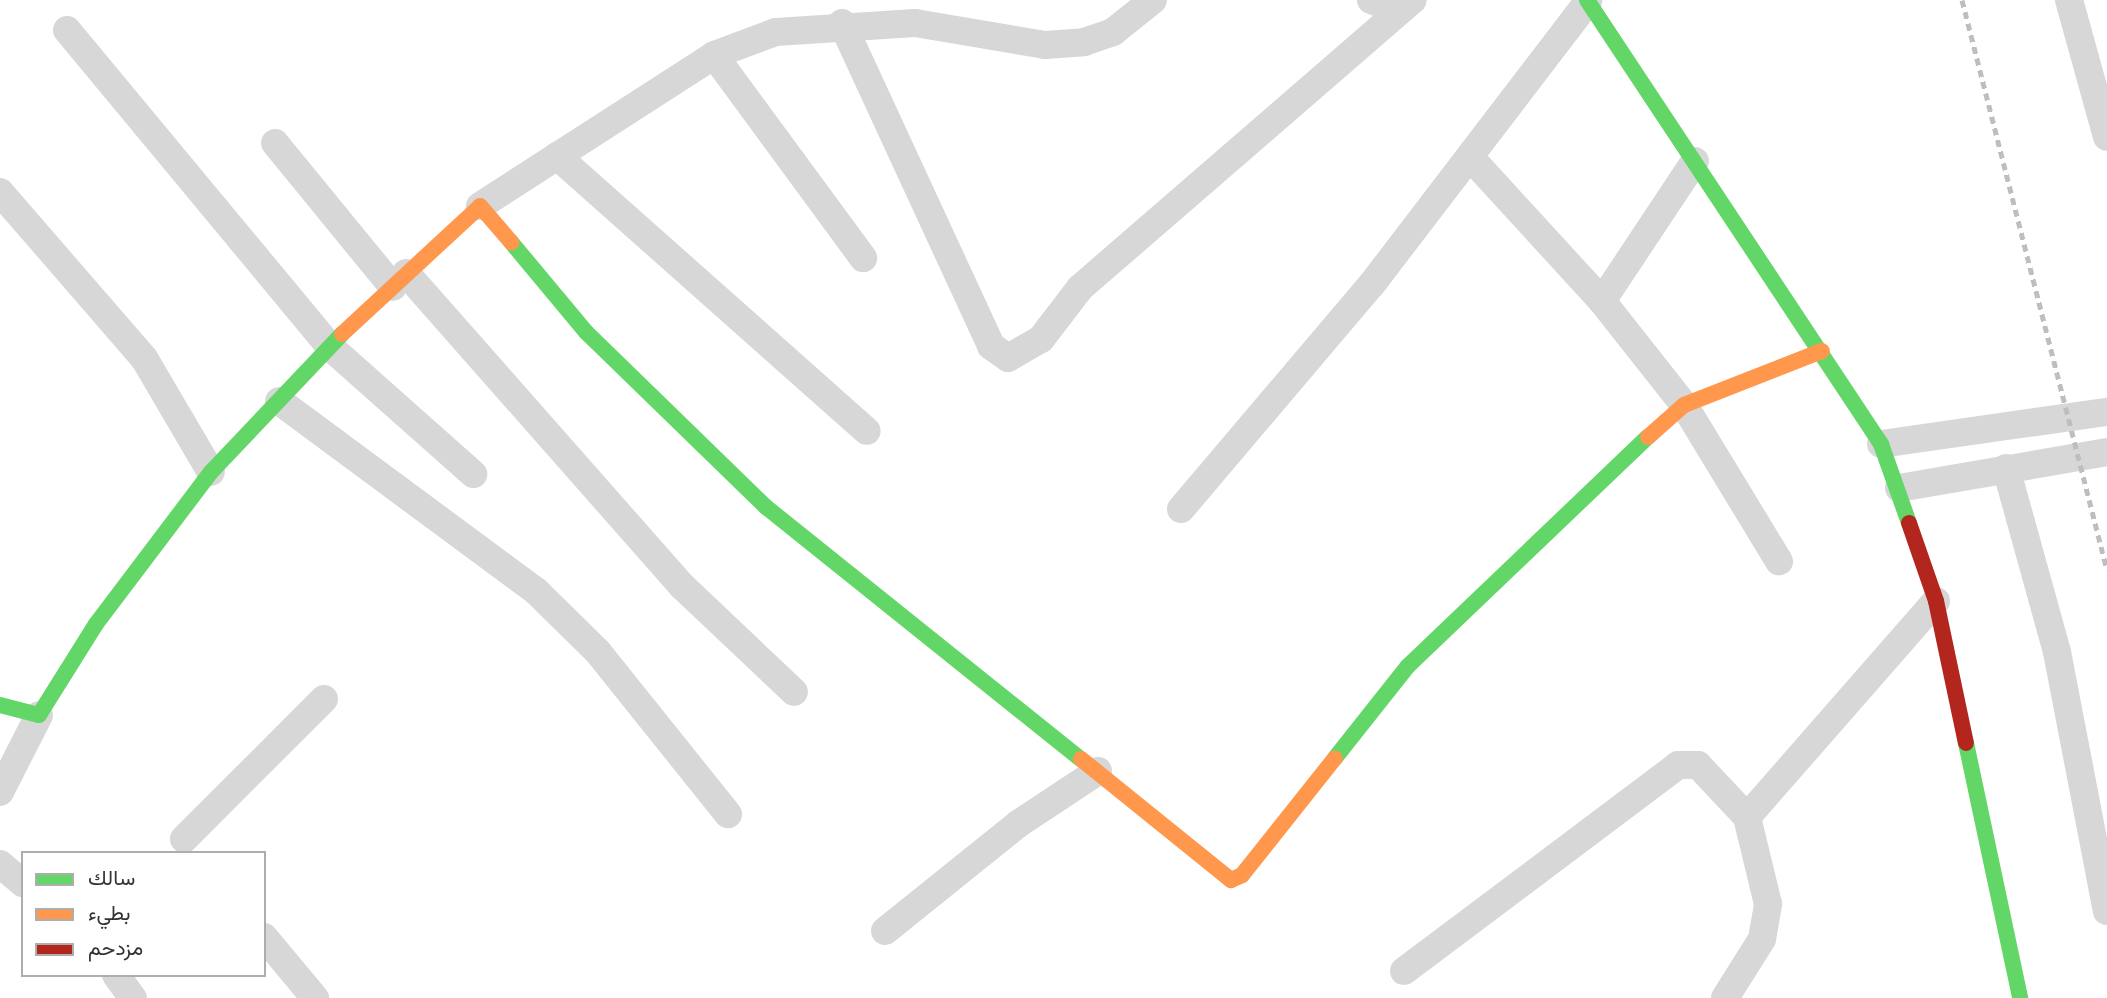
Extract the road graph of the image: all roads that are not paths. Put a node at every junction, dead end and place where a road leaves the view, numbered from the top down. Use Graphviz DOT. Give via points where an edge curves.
graph roads {
  1 [pos="1153,0"];
  2 [pos="1371,0"];
  3 [pos="2070,0"];
  4 [pos="1588,1"];
  5 [pos="1406,5"];
  6 [pos="842,23"];
  7 [pos="67,30"];
  8 [pos="714,55"];
  9 [pos="2107,137"];
  10 [pos="275,143"];
  11 [pos="557,156"];
  12 [pos="1471,157"];
  13 [pos="1695,161"];
  14 [pos="0,192"];
  15 [pos="480,206"];
  16 [pos="863,258"];
  17 [pos="399,280"];
  18 [pos="1602,301"];
  19 [pos="329,346"];
  20 [pos="1822,351"];
  21 [pos="279,401"];
  22 [pos="1684,405"];
  23 [pos="2107,412"];
  24 [pos="867,431"];
  25 [pos="1881,444"];
  26 [pos="2107,452"];
  27 [pos="2006,468"];
  28 [pos="211,472"];
  29 [pos="473,474"];
  30 [pos="1899,488"];
  31 [pos="1181,509"];
  32 [pos="1779,561"];
  33 [pos="1936,601"];
  34 [pos="794,692"];
  35 [pos="324,699"];
  36 [pos="0,705"];
  37 [pos="39,715"];
  38 [pos="1098,771"];
  39 [pos="0,792"];
  40 [pos="729,814"];
  41 [pos="1747,817"];
  42 [pos="183,848"];
  43 [pos="0,864"];
  44 [pos="21,881"];
  45 [pos="2107,911"];
  46 [pos="885,931"];
  47 [pos="266,939"];
  48 [pos="1404,971"];
  49 [pos="117,977"];
  50 [pos="133,998"];
  51 [pos="314,998"];
  52 [pos="1725,998"];
  53 [pos="2020,998"];
  1 -- 6 [label="street" via="1113,32 1084,42 1045,45 915,23"];
  2 -- 5 [label="street"];
  3 -- 9 [label="street"];
  4 -- 12 [label="street"];
  4 -- 13 [label="street"];
  5 -- 6 [label="street" via="1080,288 1041,339 1008,358 991,346"];
  6 -- 8 [label="street" via="776,32"];
  7 -- 19 [label="street"];
  8 -- 11 [label="street"];
  8 -- 16 [label="street"];
  10 -- 17 [label="street"];
  11 -- 15 [label="street"];
  11 -- 24 [label="street"];
  12 -- 18 [label="street"];
  12 -- 31 [label="street" via="1251,435"];
  13 -- 18 [label="street"];
  13 -- 20 [label="street"];
  14 -- 28 [label="street" via="144,358"];
  15 -- 17 [label="street"];
  15 -- 38 [label="street" via="586,332 766,507"];
  17 -- 19 [label="street"];
  17 -- 34 [label="street" via="682,586"];
  18 -- 22 [label="street"];
  19 -- 21 [label="street"];
  19 -- 29 [label="street"];
  20 -- 22 [label="street"];
  20 -- 25 [label="street"];
  21 -- 28 [label="street"];
  21 -- 40 [label="street" via="536,591 616,673"];
  22 -- 32 [label="street"];
  22 -- 38 [label="street" via="1408,666 1242,875 1223,877"];
  23 -- 25 [label="street"];
  25 -- 30 [label="street"];
  26 -- 27 [label="street"];
  27 -- 30 [label="street"];
  27 -- 45 [label="street" via="2057,652"];
  28 -- 37 [label="street" via="96,624"];
  30 -- 33 [label="street"];
  33 -- 41 [label="street"];
  33 -- 53 [label="street"];
  35 -- 42 [label="street"];
  36 -- 37 [label="street"];
  37 -- 39 [label="street"];
  38 -- 46 [label="street" via="1018,824"];
  41 -- 48 [label="street" via="1698,765 1678,765"];
  41 -- 52 [label="street" via="1768,904 1762,939"];
  43 -- 44 [label="street"];
  47 -- 51 [label="street"];
  49 -- 50 [label="street"];
}
